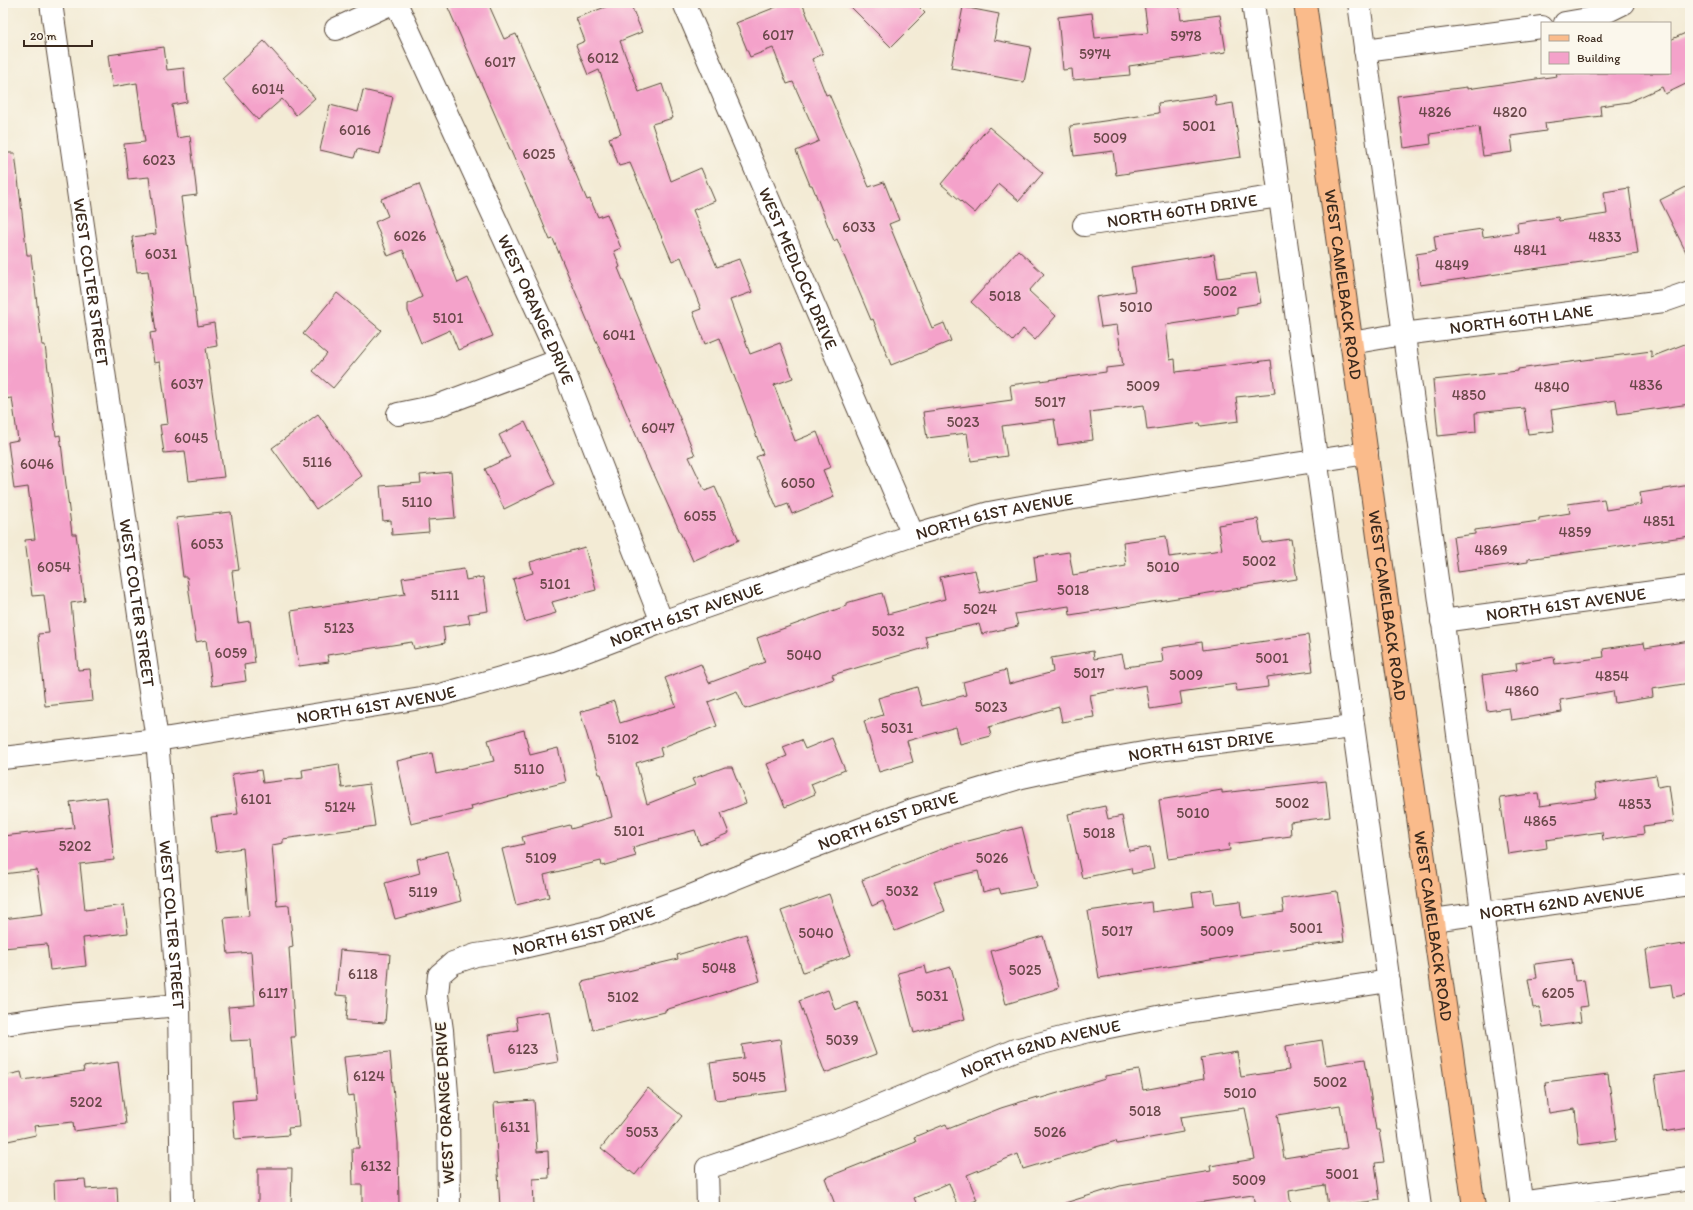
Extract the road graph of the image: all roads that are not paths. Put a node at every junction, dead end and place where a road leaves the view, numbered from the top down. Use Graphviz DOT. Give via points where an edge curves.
graph roads {
  1 [pos="51,3"];
  2 [pos="392,3"];
  3 [pos="396,3"];
  4 [pos="684,3"];
  5 [pos="1253,3"];
  6 [pos="1305,3"];
  7 [pos="1358,3"];
  8 [pos="1624,3"];
  9 [pos="1571,22"];
  10 [pos="1541,27"];
  11 [pos="336,29"];
  12 [pos="1365,50"];
  13 [pos="1280,196"];
  14 [pos="1084,225"];
  15 [pos="1690,292"];
  16 [pos="1403,334"];
  17 [pos="1351,343"];
  18 [pos="560,360"];
  19 [pos="398,414"];
  20 [pos="1367,453"];
  21 [pos="1316,460"];
  22 [pos="913,535"];
  23 [pos="1690,587"];
  24 [pos="1442,621"];
  25 [pos="662,622"];
  26 [pos="1353,727"];
  27 [pos="157,740"];
  28 [pos="3,758"];
  29 [pos="1690,884"];
  30 [pos="1482,914"];
  31 [pos="1434,920"];
  32 [pos="439,975"];
  33 [pos="1389,981"];
  34 [pos="179,1005"];
  35 [pos="3,1024"];
  36 [pos="1690,1179"];
  37 [pos="1522,1205"];
  38 [pos="182,1207"];
  39 [pos="449,1207"];
  40 [pos="708,1207"];
  41 [pos="1420,1207"];
  42 [pos="1474,1207"];
  1 -- 27 [label="street, WEST COLTER STREET"];
  2 -- 11 [label="street"];
  3 -- 18 [label="street, WEST ORANGE DRIVE"];
  4 -- 22 [label="street, WEST MEDLOCK DRIVE"];
  5 -- 13 [label="street"];
  6 -- 17 [label="main road, WEST CAMELBACK ROAD"];
  7 -- 12 [label="street"];
  8 -- 9 [label="street" via="1594,18"];
  10 -- 12 [label="street"];
  12 -- 16 [label="street"];
  13 -- 14 [label="street, NORTH 60TH DRIVE"];
  13 -- 21 [label="street"];
  15 -- 16 [label="street, NORTH 60TH LANE" via="1664,301"];
  16 -- 17 [label="street, NORTH 60TH LANE"];
  16 -- 24 [label="street"];
  17 -- 20 [label="main road, WEST CAMELBACK ROAD"];
  18 -- 19 [label="street" via="437,406"];
  18 -- 25 [label="street, WEST ORANGE DRIVE"];
  20 -- 21 [label="street, NORTH 61ST AVENUE"];
  20 -- 31 [label="main road, WEST CAMELBACK ROAD"];
  21 -- 22 [label="street, NORTH 61ST AVENUE" via="1048,502 989,513"];
  21 -- 26 [label="street"];
  22 -- 25 [label="street, NORTH 61ST AVENUE"];
  23 -- 24 [label="street, NORTH 61ST AVENUE"];
  24 -- 30 [label="street"];
  25 -- 27 [label="street, NORTH 61ST AVENUE" via="557,662 440,695"];
  26 -- 32 [label="street, NORTH 61ST DRIVE" via="1166,749 1022,777 915,809 602,929 510,950 476,954 453,963"];
  26 -- 33 [label="street"];
  27 -- 28 [label="street, NORTH 61ST AVENUE"];
  27 -- 34 [label="street, WEST COLTER STREET"];
  29 -- 30 [label="street, NORTH 62ND AVENUE"];
  30 -- 31 [label="street, NORTH 62ND AVENUE"];
  30 -- 37 [label="street"];
  31 -- 42 [label="main road, WEST CAMELBACK ROAD"];
  32 -- 39 [label="street, WEST ORANGE DRIVE" via="437,995 448,1107"];
  33 -- 40 [label="street, NORTH 62ND AVENUE" via="1173,1014 1089,1031 1015,1050 840,1123 707,1168"];
  33 -- 41 [label="street"];
  34 -- 35 [label="street"];
  34 -- 38 [label="street, WEST COLTER STREET"];
  36 -- 37 [label="street"];
}
